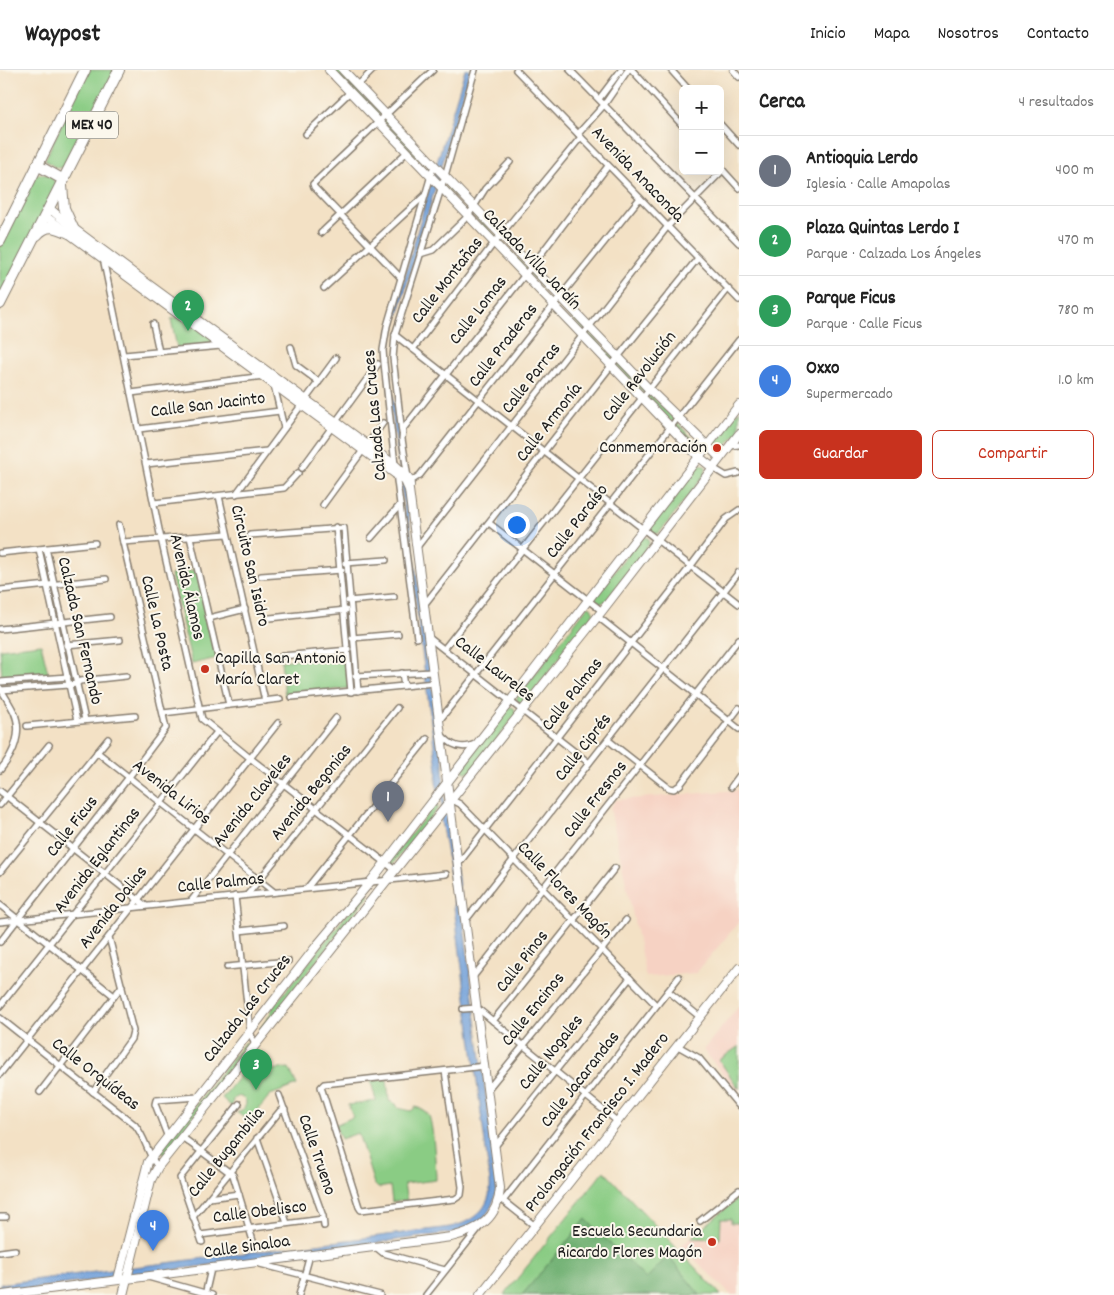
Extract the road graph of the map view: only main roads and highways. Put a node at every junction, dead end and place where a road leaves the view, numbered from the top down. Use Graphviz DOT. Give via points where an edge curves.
graph roads {
  1 [pos="85,70"];
  2 [pos="119,70"];
  3 [pos="37,165"];
  4 [pos="64,180"];
  5 [pos="34,237"];
  6 [pos="0,241"];
  7 [pos="0,304"];
  1 -- 3 [label="highway, MEX 40"];
  2 -- 4 [label="highway, MEX 40"];
  3 -- 4 [label="highway"];
  3 -- 6 [label="highway, MEX 40"];
  4 -- 5 [label="highway, MEX 40"];
  4 -- 5 [label="highway" via="63,201 71,231 54,227 41,230"];
  5 -- 7 [label="highway, MEX 40"];
}
